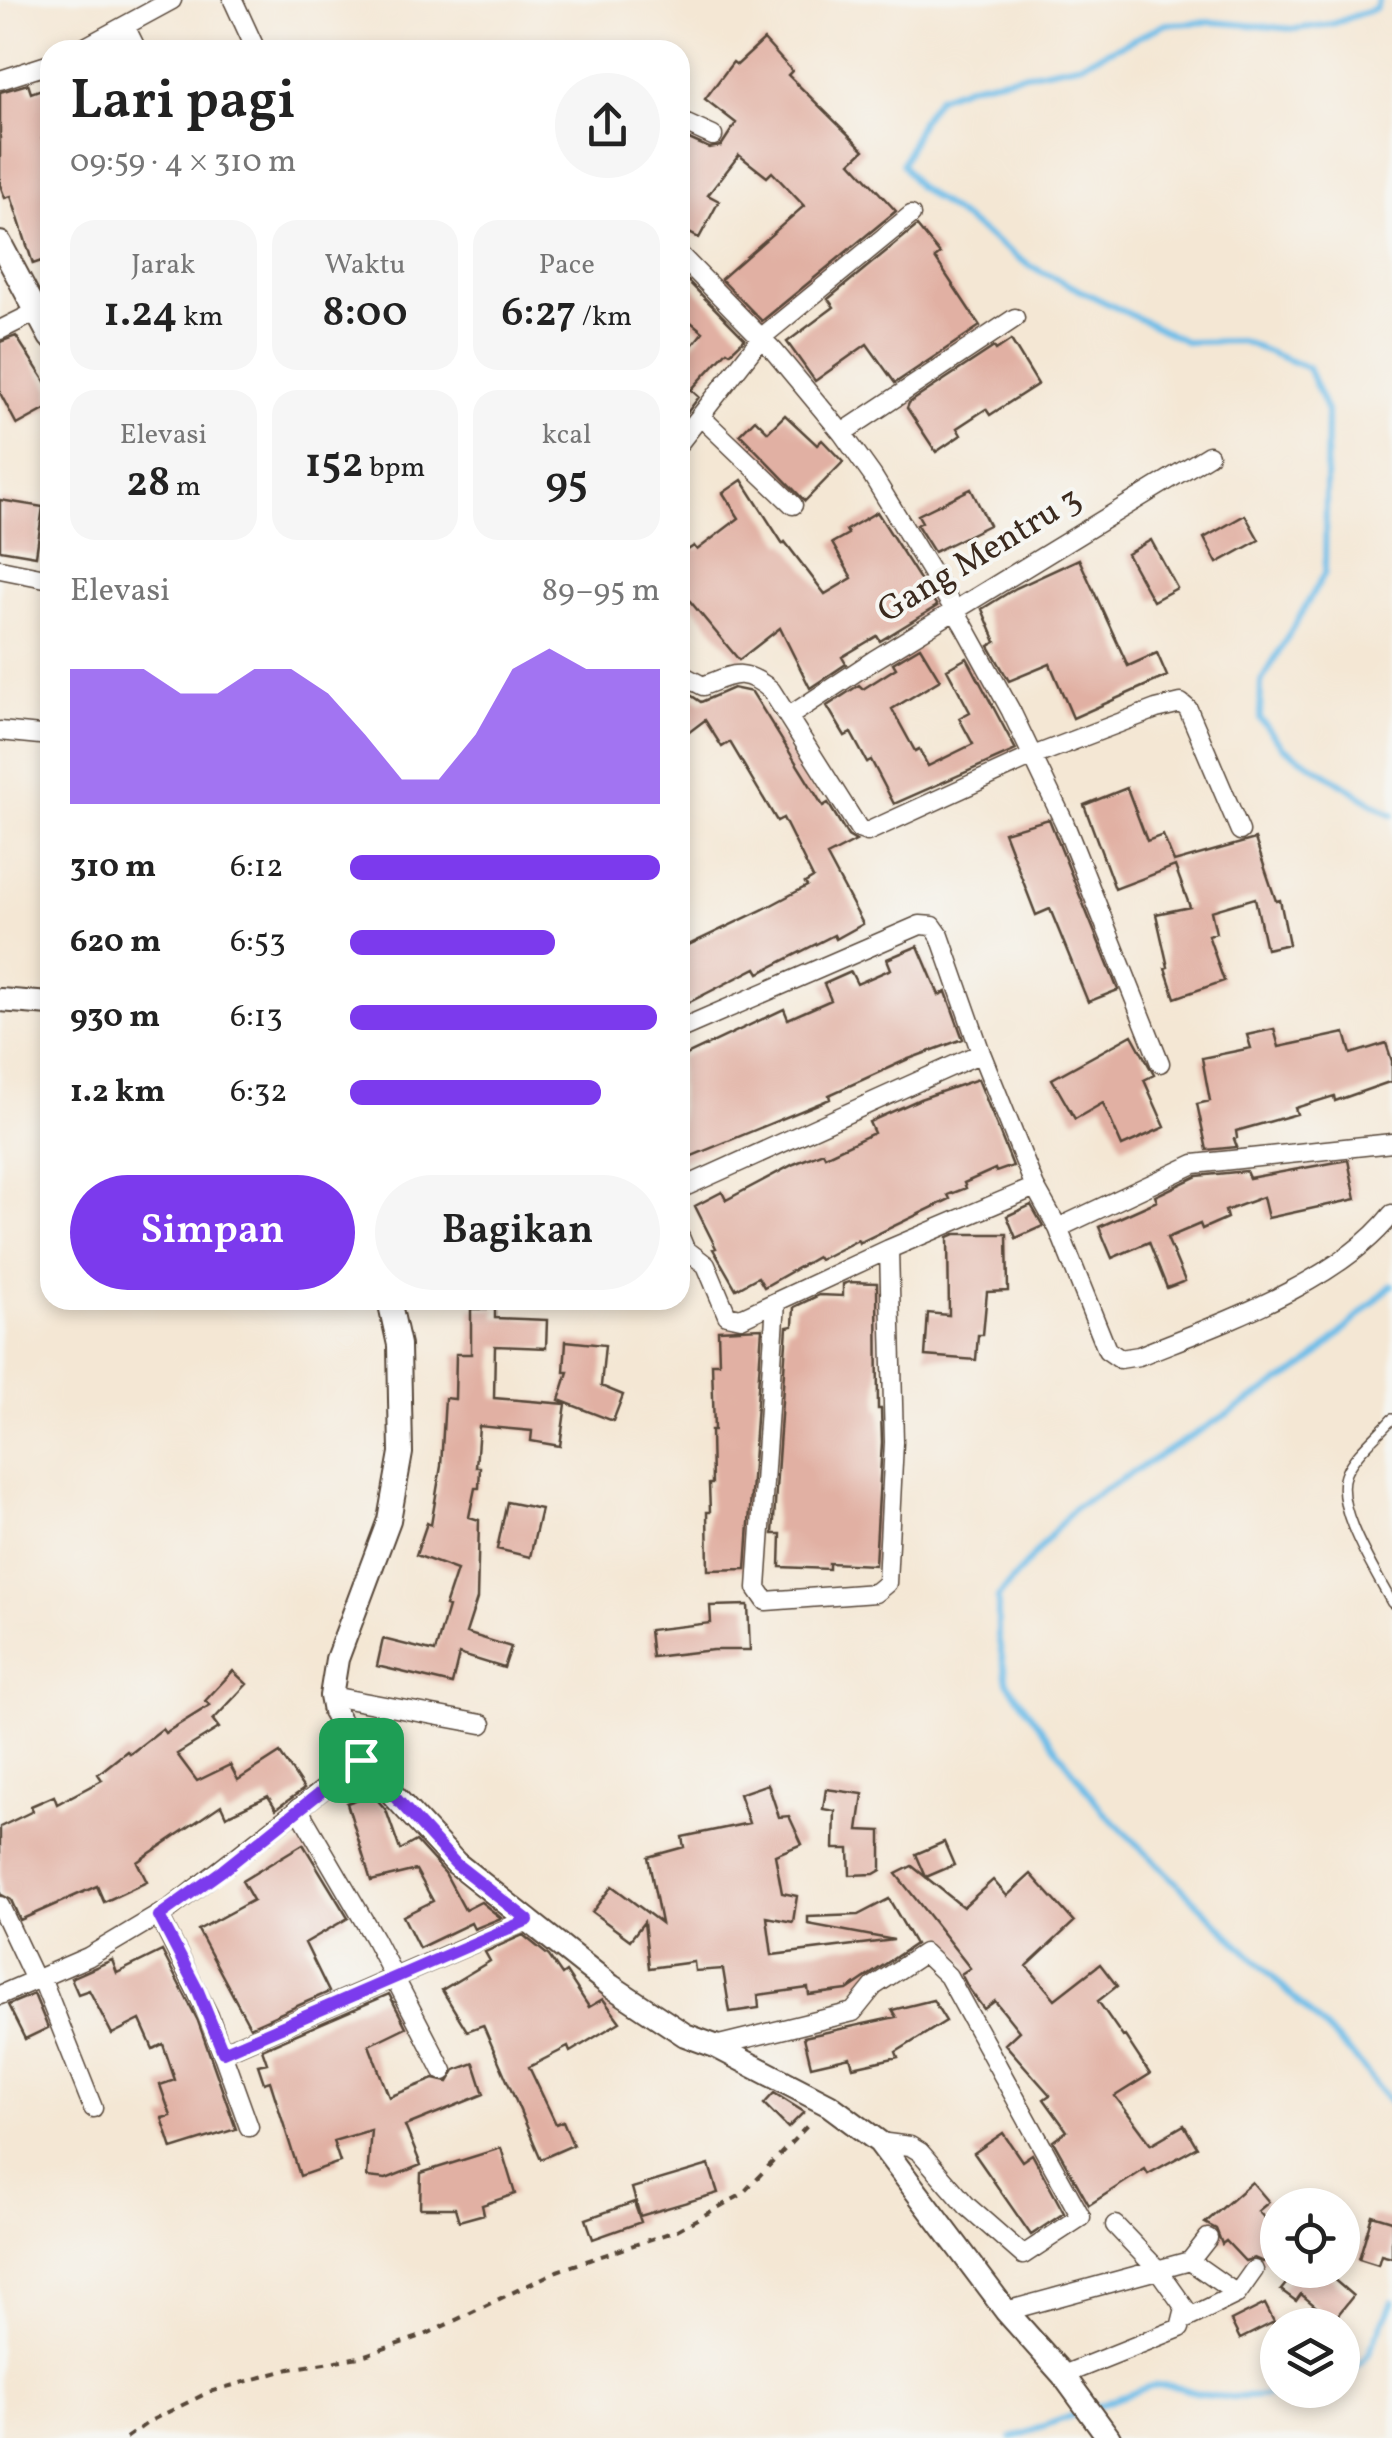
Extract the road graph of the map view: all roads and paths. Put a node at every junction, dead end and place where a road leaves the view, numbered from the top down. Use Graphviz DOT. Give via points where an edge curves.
graph roads {
  1 [pos="172,0"];
  2 [pos="233,0"];
  3 [pos="149,6"];
  4 [pos="126,28"];
  5 [pos="101,40"];
  6 [pos="132,40"];
  7 [pos="251,40"];
  8 [pos="40,67"];
  9 [pos="0,80"];
  10 [pos="690,125"];
  11 [pos="714,136"];
  12 [pos="911,215"];
  13 [pos="0,243"];
  14 [pos="690,264"];
  15 [pos="36,312"];
  16 [pos="1014,318"];
  17 [pos="40,319"];
  18 [pos="0,330"];
  19 [pos="762,337"];
  20 [pos="700,416"];
  21 [pos="690,429"];
  22 [pos="842,433"];
  23 [pos="1209,456"];
  24 [pos="793,505"];
  25 [pos="0,569"];
  26 [pos="40,577"];
  27 [pos="954,610"];
  28 [pos="690,679"];
  29 [pos="788,717"];
  30 [pos="0,731"];
  31 [pos="40,735"];
  32 [pos="1033,756"];
  33 [pos="1240,831"];
  34 [pos="0,1000"];
  35 [pos="40,1003"];
  36 [pos="690,1025"];
  37 [pos="981,1053"];
  38 [pos="1160,1063"];
  39 [pos="1392,1143"];
  40 [pos="690,1184"];
  41 [pos="1035,1188"];
  42 [pos="1392,1214"];
  43 [pos="1058,1228"];
  44 [pos="889,1248"];
  45 [pos="690,1253"];
  46 [pos="776,1302"];
  47 [pos="391,1310"];
  48 [pos="1392,1420"];
  49 [pos="1392,1602"];
  50 [pos="331,1696"];
  51 [pos="482,1724"];
  52 [pos="361,1760"];
  53 [pos="298,1808"];
  54 [pos="0,1906"];
  55 [pos="159,1916"];
  56 [pos="528,1920"];
  57 [pos="394,1977"];
  58 [pos="38,1978"];
  59 [pos="0,1995"];
  60 [pos="716,2046"];
  61 [pos="223,2052"];
  62 [pos="443,2071"];
  63 [pos="828,2105"];
  64 [pos="93,2108"];
  65 [pos="249,2127"];
  66 [pos="879,2142"];
  67 [pos="1115,2225"];
  68 [pos="1208,2238"];
  69 [pos="1190,2261"];
  70 [pos="1158,2270"];
  71 [pos="1254,2270"];
  72 [pos="1237,2294"];
  73 [pos="1006,2311"];
  74 [pos="1184,2320"];
  75 [pos="1063,2376"];
  76 [pos="1108,2436"];
  77 [pos="126,2438"];
  1 -- 3 [label="street"];
  2 -- 7 [label="street"];
  3 -- 4 [label="street"];
  4 -- 5 [label="street"];
  4 -- 6 [label="street"];
  8 -- 9 [label="street"];
  10 -- 11 [label="street"];
  12 -- 19 [label="street"];
  13 -- 15 [label="street"];
  14 -- 19 [label="street"];
  15 -- 17 [label="street"];
  15 -- 18 [label="street"];
  16 -- 22 [label="street"];
  19 -- 20 [label="street"];
  19 -- 22 [label="street"];
  20 -- 21 [label="street"];
  20 -- 24 [label="street"];
  22 -- 27 [label="street"];
  23 -- 27 [label="street, Gang Mentru 3"];
  25 -- 26 [label="street"];
  27 -- 29 [label="street, Gang Mentru 3"];
  27 -- 32 [label="street"];
  28 -- 29 [label="street" via="703,686 736,673 754,676"];
  29 -- 32 [label="street" via="866,832"];
  30 -- 31 [label="street"];
  32 -- 33 [label="street" via="1182,703"];
  32 -- 38 [label="street"];
  34 -- 35 [label="street"];
  36 -- 37 [label="street" via="920,925 932,926"];
  37 -- 40 [label="street"];
  37 -- 41 [label="street"];
  39 -- 43 [label="street" via="1194,1164"];
  41 -- 43 [label="street"];
  41 -- 44 [label="street"];
  42 -- 43 [label="street" via="1363,1244 1300,1286 1128,1360 1107,1350"];
  44 -- 46 [label="street"];
  44 -- 46 [label="street" via="894,1442 887,1584 875,1592 766,1600 756,1588"];
  45 -- 46 [label="street" via="706,1264 727,1315 741,1318"];
  47 -- 50 [label="street" via="399,1345 401,1454 389,1520 337,1659"];
  48 -- 49 [label="lane" via="1346,1472 1342,1496"];
  50 -- 51 [label="street"];
  50 -- 52 [label="street"];
  52 -- 53 [label="street"];
  52 -- 56 [label="street" via="456,1864"];
  53 -- 55 [label="street"];
  53 -- 57 [label="street"];
  54 -- 58 [label="street"];
  55 -- 58 [label="street"];
  55 -- 61 [label="street"];
  56 -- 57 [label="street"];
  56 -- 60 [label="street" via="650,2014"];
  57 -- 61 [label="street"];
  57 -- 62 [label="street"];
  58 -- 59 [label="street"];
  58 -- 64 [label="street"];
  60 -- 63 [label="street"];
  60 -- 66 [label="street" via="854,2012 874,1986 924,1953 948,1976 1081,2217 1023,2255 966,2206 920,2152"];
  61 -- 65 [label="street"];
  63 -- 66 [label="street"];
  63 -- 77 [label="path" via="740,2195 675,2231 557,2271 426,2335 209,2392"];
  66 -- 73 [label="street"];
  67 -- 70 [label="street"];
  68 -- 69 [label="street"];
  69 -- 70 [label="street"];
  69 -- 72 [label="street"];
  70 -- 73 [label="street"];
  70 -- 74 [label="street" via="1185,2308"];
  71 -- 72 [label="street"];
  72 -- 74 [label="street"];
  73 -- 75 [label="street"];
  74 -- 75 [label="street" via="1180,2328"];
  75 -- 76 [label="street"];
}
